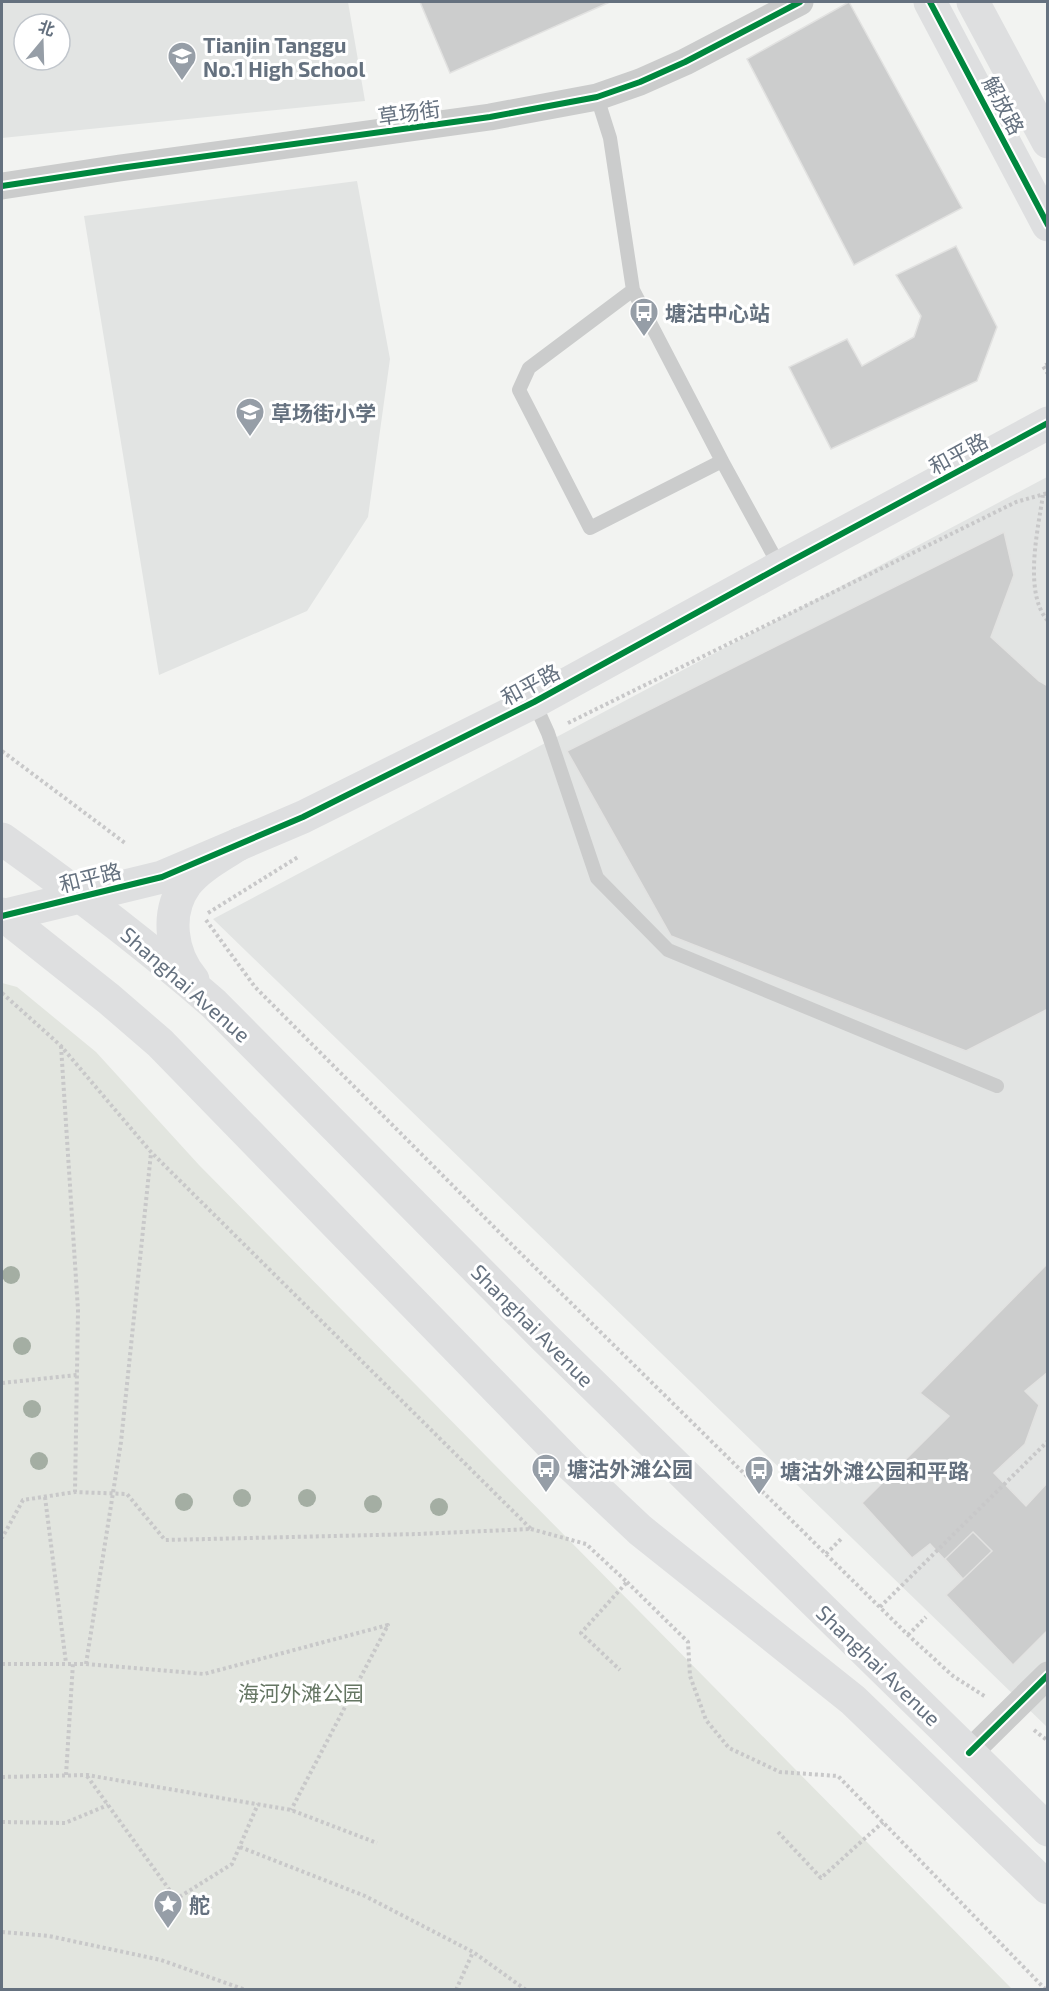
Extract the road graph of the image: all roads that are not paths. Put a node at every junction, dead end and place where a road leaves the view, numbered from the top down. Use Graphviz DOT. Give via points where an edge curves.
graph roads {
  1 [pos="800,2"];
  2 [pos="930,2"];
  3 [pos="973,2"];
  4 [pos="597,98"];
  5 [pos="1047,142"];
  6 [pos="2,186"];
  7 [pos="1047,225"];
  8 [pos="633,290"];
  9 [pos="1047,423"];
  10 [pos="722,461"];
  11 [pos="780,567"];
  12 [pos="534,702"];
  13 [pos="2,839"];
  14 [pos="239,844"];
  15 [pos="81,896"];
  16 [pos="2,915"];
  17 [pos="214,1004"];
  18 [pos="997,1086"];
  19 [pos="1047,1675"];
  20 [pos="969,1753"];
  21 [pos="1047,1830"];
  22 [pos="1047,1888"];
  1 -- 4 [label="street, 草场街" via="685,62"];
  2 -- 7 [label="main road, 解放路"];
  3 -- 5 [label="main road, 解放路"];
  4 -- 6 [label="street, 草场街" via="490,117"];
  4 -- 8 [label="lane" via="610,138"];
  8 -- 10 [label="lane"];
  8 -- 10 [label="lane" via="529,368 519,390 590,528"];
  9 -- 11 [label="main road, 和平路"];
  10 -- 11 [label="lane"];
  11 -- 12 [label="main road, 和平路"];
  12 -- 14 [label="main road, 和平路" via="303,817"];
  12 -- 18 [label="lane" via="549,733 597,878 668,950"];
  13 -- 15 [label="main road, Shanghai Avenue"];
  14 -- 15 [label="main road, 和平路" via="162,877"];
  14 -- 17 [label="main road" via="187,884 174,916 174,942 180,959"];
  15 -- 16 [label="main road, 和平路"];
  15 -- 17 [label="main road, Shanghai Avenue"];
  16 -- 22 [label="main road, Shanghai Avenue" via="160,1043 571,1465 640,1530 853,1700"];
  17 -- 20 [label="main road, Shanghai Avenue" via="553,1345"];
  19 -- 20 [label="street"];
  20 -- 21 [label="main road, Shanghai Avenue"];
}
